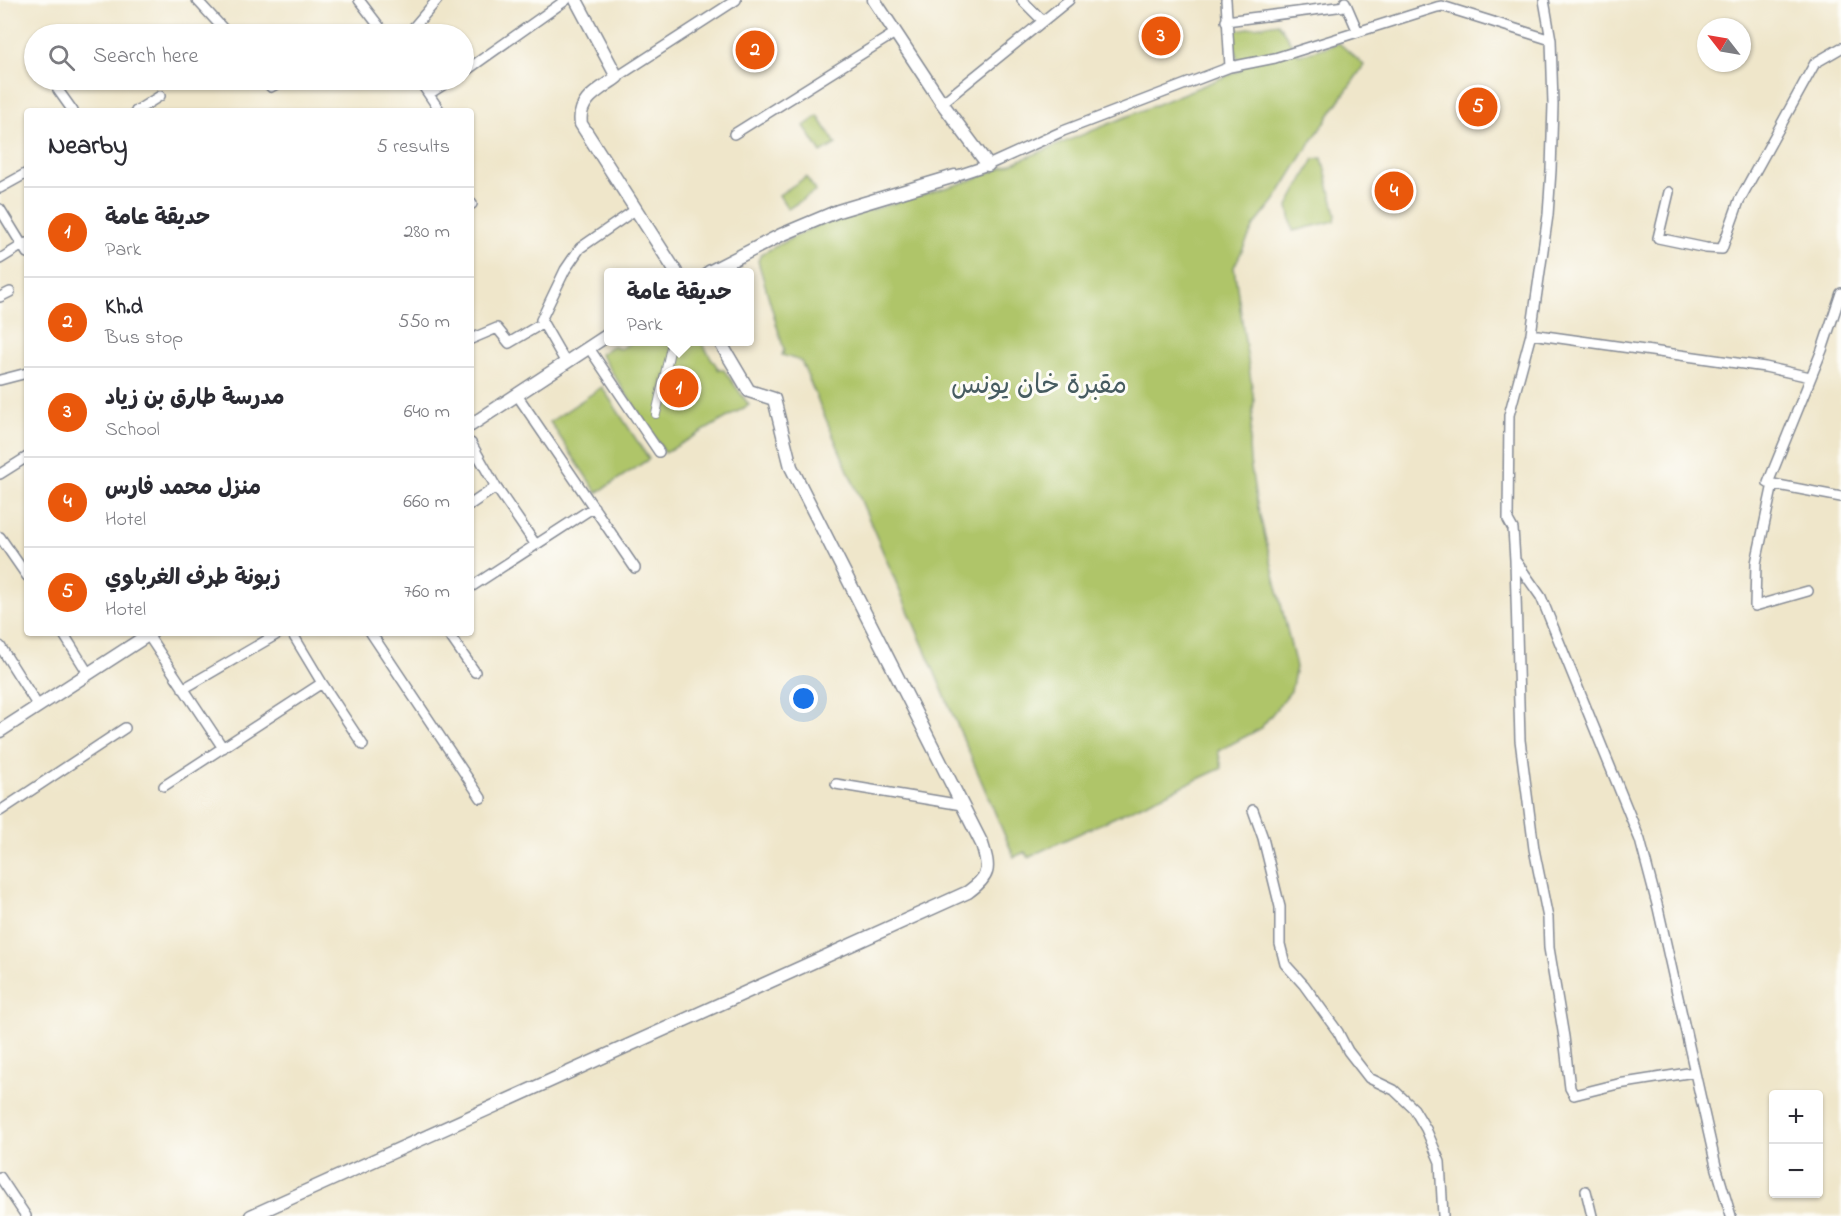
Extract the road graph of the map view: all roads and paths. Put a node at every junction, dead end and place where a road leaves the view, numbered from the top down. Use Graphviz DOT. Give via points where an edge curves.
graph roads {
  1 [pos="197,0"];
  2 [pos="359,0"];
  3 [pos="436,0"];
  4 [pos="566,0"];
  5 [pos="576,0"];
  6 [pos="736,0"];
  7 [pos="874,0"];
  8 [pos="1022,0"];
  9 [pos="1069,0"];
  10 [pos="1226,0"];
  11 [pos="1544,0"];
  12 [pos="1345,3"];
  13 [pos="1042,20"];
  14 [pos="1226,21"];
  15 [pos="219,24"];
  16 [pos="377,24"];
  17 [pos="416,24"];
  18 [pos="1358,32"];
  19 [pos="895,33"];
  20 [pos="1551,40"];
  21 [pos="1841,48"];
  22 [pos="474,65"];
  23 [pos="1230,67"];
  24 [pos="617,77"];
  25 [pos="58,90"];
  26 [pos="426,90"];
  27 [pos="435,90"];
  28 [pos="429,94"];
  29 [pos="160,96"];
  30 [pos="942,103"];
  31 [pos="71,108"];
  32 [pos="141,108"];
  33 [pos="438,108"];
  34 [pos="734,134"];
  35 [pos="988,165"];
  36 [pos="24,175"];
  37 [pos="955,176"];
  38 [pos="0,188"];
  39 [pos="1669,192"];
  40 [pos="0,209"];
  41 [pos="635,210"];
  42 [pos="24,244"];
  43 [pos="24,248"];
  44 [pos="0,259"];
  45 [pos="673,268"];
  46 [pos="718,268"];
  47 [pos="10,292"];
  48 [pos="1841,293"];
  49 [pos="0,297"];
  50 [pos="543,323"];
  51 [pos="1531,334"];
  52 [pos="474,338"];
  53 [pos="604,338"];
  54 [pos="671,346"];
  55 [pos="722,346"];
  56 [pos="589,348"];
  57 [pos="566,363"];
  58 [pos="24,374"];
  59 [pos="1810,377"];
  60 [pos="0,380"];
  61 [pos="517,395"];
  62 [pos="656,414"];
  63 [pos="474,423"];
  64 [pos="474,448"];
  65 [pos="659,452"];
  66 [pos="24,459"];
  67 [pos="0,474"];
  68 [pos="1773,484"];
  69 [pos="496,487"];
  70 [pos="1841,497"];
  71 [pos="474,502"];
  72 [pos="594,507"];
  73 [pos="0,537"];
  74 [pos="536,545"];
  75 [pos="1515,560"];
  76 [pos="635,568"];
  77 [pos="24,572"];
  78 [pos="474,585"];
  79 [pos="1808,591"];
  80 [pos="65,636"];
  81 [pos="146,636"];
  82 [pos="150,636"];
  83 [pos="274,636"];
  84 [pos="294,636"];
  85 [pos="373,636"];
  86 [pos="450,636"];
  87 [pos="1,650"];
  88 [pos="475,672"];
  89 [pos="88,673"];
  90 [pos="322,683"];
  91 [pos="183,689"];
  92 [pos="38,706"];
  93 [pos="125,728"];
  94 [pos="0,731"];
  95 [pos="363,745"];
  96 [pos="223,748"];
  97 [pos="836,784"];
  98 [pos="164,786"];
  99 [pos="481,798"];
  100 [pos="962,805"];
  101 [pos="1254,810"];
  102 [pos="0,811"];
  103 [pos="1694,1072"];
  104 [pos="0,1177"];
  105 [pos="1586,1191"];
  106 [pos="26,1216"];
  107 [pos="251,1216"];
  108 [pos="1443,1216"];
  109 [pos="1592,1216"];
  110 [pos="1731,1216"];
  1 -- 15 [label="street"];
  2 -- 16 [label="street"];
  3 -- 17 [label="street"];
  4 -- 22 [label="street"];
  5 -- 24 [label="street"];
  6 -- 24 [label="street"];
  7 -- 19 [label="street"];
  8 -- 13 [label="street"];
  9 -- 13 [label="street"];
  10 -- 14 [label="street"];
  11 -- 20 [label="street"];
  12 -- 14 [label="street"];
  12 -- 18 [label="street"];
  13 -- 30 [label="street"];
  14 -- 23 [label="street"];
  18 -- 20 [label="street" via="1442,6"];
  18 -- 23 [label="street" via="1275,58"];
  19 -- 30 [label="street"];
  19 -- 34 [label="street"];
  20 -- 51 [label="street" via="1548,215"];
  21 -- 39 [label="street" via="1815,63 1739,201 1722,249 1658,238"];
  23 -- 35 [label="street"];
  24 -- 41 [label="street" via="583,104 579,114 581,124"];
  25 -- 31 [label="street"];
  26 -- 28 [label="street"];
  27 -- 28 [label="street"];
  28 -- 33 [label="street"];
  29 -- 32 [label="street"];
  30 -- 35 [label="street"];
  35 -- 37 [label="street"];
  36 -- 38 [label="street"];
  37 -- 46 [label="street" via="838,211"];
  40 -- 42 [label="street"];
  41 -- 45 [label="street"];
  41 -- 50 [label="street" via="580,248 564,270"];
  43 -- 44 [label="street"];
  47 -- 49 [label="street"];
  48 -- 59 [label="street"];
  50 -- 52 [label="street" via="509,342 497,328"];
  50 -- 57 [label="street"];
  51 -- 59 [label="street" via="1756,365"];
  51 -- 75 [label="street" via="1509,415 1508,520 1513,529"];
  53 -- 56 [label="street"];
  54 -- 62 [label="street"];
  55 -- 100 [label="street" via="749,391 774,399 790,467"];
  56 -- 57 [label="street"];
  56 -- 65 [label="street"];
  57 -- 61 [label="street"];
  58 -- 60 [label="street"];
  59 -- 68 [label="street" via="1768,483"];
  61 -- 63 [label="street"];
  61 -- 72 [label="street"];
  64 -- 69 [label="street"];
  66 -- 67 [label="street"];
  68 -- 70 [label="street"];
  68 -- 79 [label="street" via="1756,563 1755,606"];
  69 -- 71 [label="street"];
  69 -- 74 [label="street"];
  72 -- 74 [label="street"];
  72 -- 76 [label="street"];
  73 -- 77 [label="street"];
  74 -- 78 [label="street"];
  75 -- 103 [label="street" via="1541,597 1640,840"];
  75 -- 103 [label="street" via="1520,740 1570,1088 1574,1095"];
  80 -- 89 [label="street"];
  81 -- 89 [label="street"];
  82 -- 91 [label="street"];
  83 -- 91 [label="street"];
  84 -- 90 [label="street"];
  85 -- 99 [label="street"];
  86 -- 88 [label="street"];
  87 -- 92 [label="street"];
  89 -- 92 [label="street"];
  90 -- 95 [label="street"];
  90 -- 96 [label="street"];
  91 -- 96 [label="street"];
  92 -- 94 [label="street"];
  93 -- 102 [label="street"];
  96 -- 98 [label="street"];
  97 -- 100 [label="street"];
  100 -- 107 [label="street" via="982,844 988,867 984,877 968,892"];
  101 -- 108 [label="street" via="1280,908 1280,944 1285,964 1369,1078 1394,1090 1414,1109 1440,1162"];
  103 -- 110 [label="street"];
  104 -- 106 [label="street"];
  105 -- 109 [label="street"];
}
